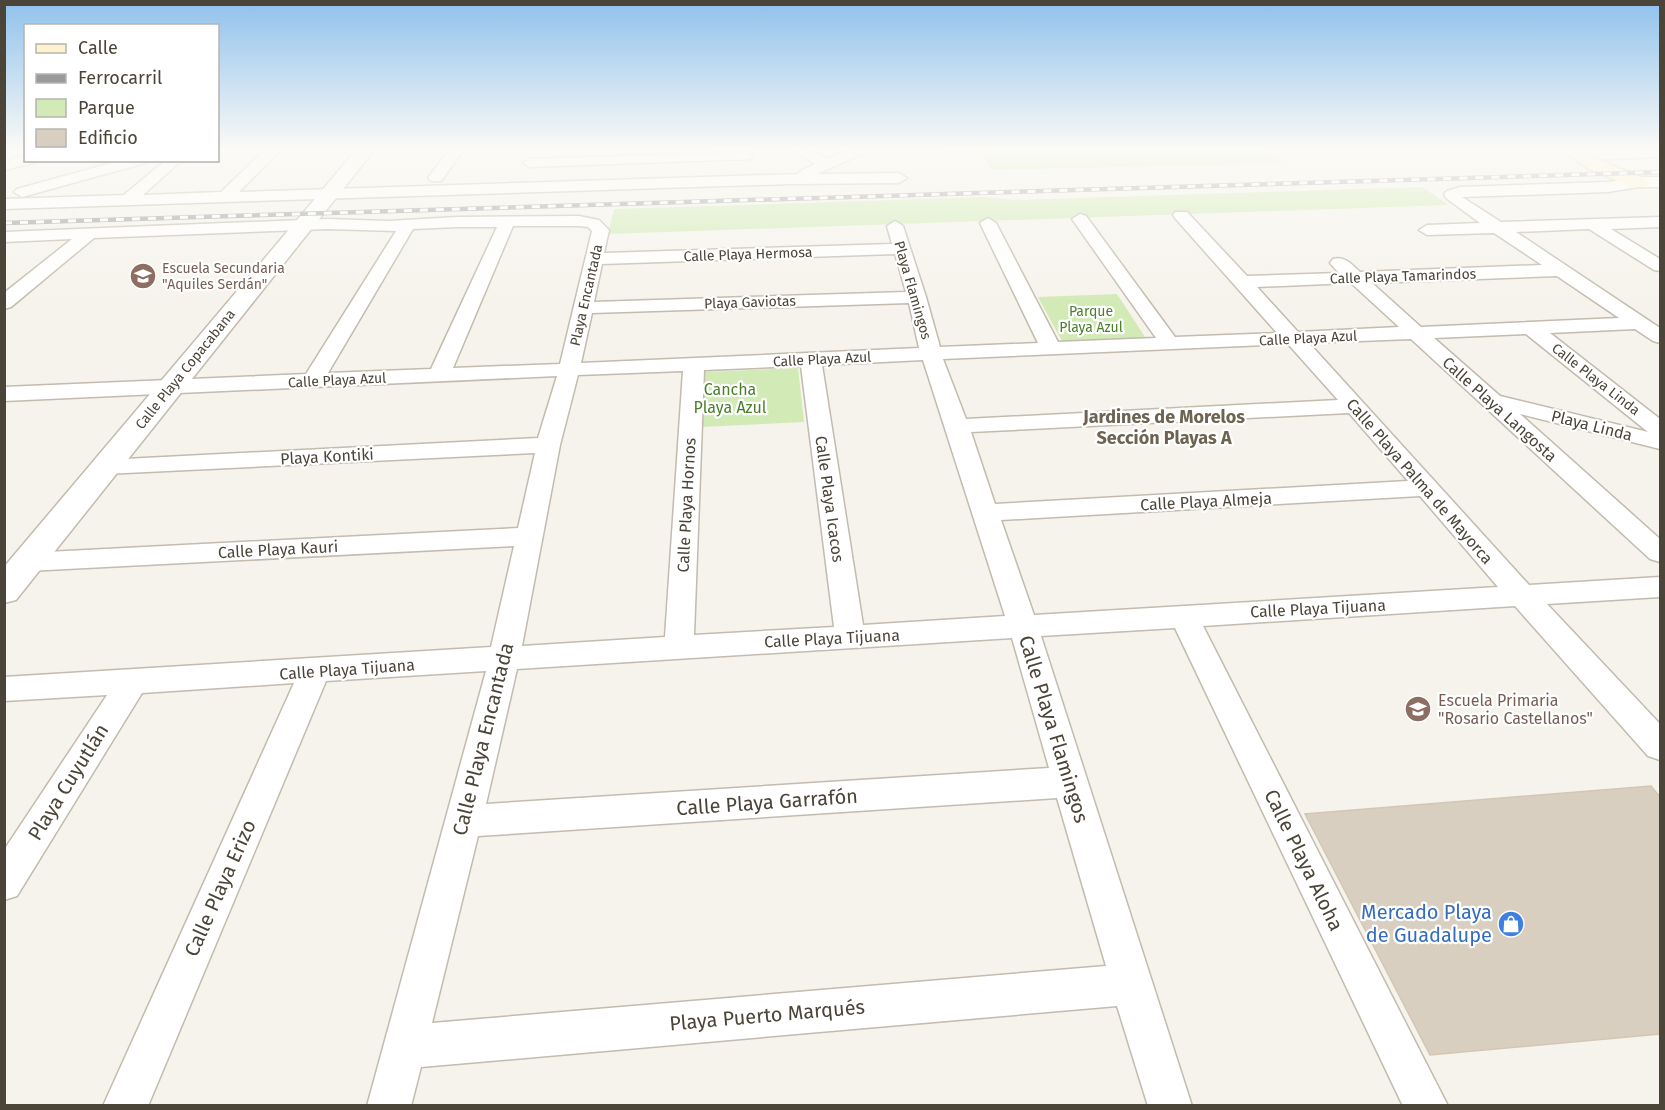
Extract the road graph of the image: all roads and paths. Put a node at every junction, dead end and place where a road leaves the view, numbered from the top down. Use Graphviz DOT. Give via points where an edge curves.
graph roads {
  1 [pos="84,201"];
  2 [pos="324,201"];
  3 [pos="1458,201"];
  4 [pos="4,204"];
  5 [pos="1181,215"];
  6 [pos="1080,219"];
  7 [pos="507,222"];
  8 [pos="988,222"];
  9 [pos="1660,222"];
  10 [pos="304,225"];
  11 [pos="1593,225"];
  12 [pos="406,226"];
  13 [pos="896,226"];
  14 [pos="1499,228"];
  15 [pos="1427,230"];
  16 [pos="88,234"];
  17 [pos="4,237"];
  18 [pos="901,249"];
  19 [pos="596,259"];
  20 [pos="1660,266"];
  21 [pos="1347,270"];
  22 [pos="1562,270"];
  23 [pos="1243,282"];
  24 [pos="917,297"];
  25 [pos="4,303"];
  26 [pos="583,308"];
  27 [pos="1640,323"];
  28 [pos="1531,328"];
  29 [pos="1415,332"];
  30 [pos="1660,338"];
  31 [pos="1293,339"];
  32 [pos="1170,345"];
  33 [pos="1052,350"];
  34 [pos="931,354"];
  35 [pos="811,360"];
  36 [pos="694,364"];
  37 [pos="569,370"];
  38 [pos="439,375"];
  39 [pos="313,381"];
  40 [pos="170,387"];
  41 [pos="14,394"];
  42 [pos="1489,400"];
  43 [pos="1355,406"];
  44 [pos="4,412"];
  45 [pos="957,426"];
  46 [pos="1660,430"];
  47 [pos="1660,442"];
  48 [pos="548,446"];
  49 [pos="105,467"];
  50 [pos="1427,489"];
  51 [pos="984,513"];
  52 [pos="528,536"];
  53 [pos="1660,554"];
  54 [pos="28,562"];
  55 [pos="1660,587"];
  56 [pos="4,591"];
  57 [pos="1523,597"];
  58 [pos="1183,615"];
  59 [pos="1023,626"];
  60 [pos="850,637"];
  61 [pos="678,646"];
  62 [pos="504,659"];
  63 [pos="315,671"];
  64 [pos="132,682"];
  65 [pos="4,689"];
  66 [pos="1658,740"];
  67 [pos="1070,782"];
  68 [pos="464,821"];
  69 [pos="4,883"];
  70 [pos="1131,984"];
  71 [pos="404,1047"];
  72 [pos="125,1106"];
  73 [pos="389,1106"];
  74 [pos="1170,1106"];
  75 [pos="1426,1106"];
  1 -- 4 [label="street"];
  2 -- 10 [label="street, Calle Playa Copacabana"];
  3 -- 14 [label="street"];
  5 -- 23 [label="street, Calle Playa Palma de Mayorca"];
  6 -- 32 [label="street"];
  7 -- 12 [label="street"];
  7 -- 19 [label="street, Playa Encantada" via="593,223 601,230"];
  7 -- 38 [label="street"];
  8 -- 33 [label="street"];
  9 -- 11 [label="street"];
  10 -- 12 [label="street"];
  10 -- 16 [label="street"];
  10 -- 40 [label="street, Calle Playa Copacabana"];
  11 -- 14 [label="street"];
  11 -- 20 [label="street"];
  12 -- 39 [label="street"];
  13 -- 18 [label="street, Playa Flamingos"];
  14 -- 15 [label="street"];
  14 -- 22 [label="street"];
  16 -- 17 [label="street"];
  16 -- 25 [label="street"];
  18 -- 19 [label="street, Calle Playa Hermosa"];
  18 -- 24 [label="street, Playa Flamingos"];
  19 -- 26 [label="street, Playa Encantada"];
  21 -- 22 [label="street, Calle Playa Tamarindos"];
  21 -- 23 [label="street, Calle Playa Tamarindos"];
  21 -- 29 [label="street, Calle Playa Langosta"];
  22 -- 27 [label="street"];
  23 -- 31 [label="street, Calle Playa Palma de Mayorca"];
  24 -- 26 [label="street, Playa Gaviotas"];
  24 -- 34 [label="street, Playa Flamingos"];
  26 -- 37 [label="street, Playa Encantada"];
  27 -- 28 [label="street, Calle Playa Azul"];
  27 -- 30 [label="street"];
  28 -- 29 [label="street, Calle Playa Azul"];
  28 -- 46 [label="street, Calle Playa Linda"];
  29 -- 31 [label="street, Calle Playa Azul"];
  29 -- 42 [label="street, Calle Playa Langosta"];
  31 -- 32 [label="street, Calle Playa Azul"];
  31 -- 43 [label="street, Calle Playa Palma de Mayorca"];
  32 -- 33 [label="street, Calle Playa Azul"];
  33 -- 34 [label="street, Calle Playa Azul"];
  34 -- 35 [label="street, Calle Playa Azul"];
  34 -- 45 [label="street, Calle Playa Flamingos"];
  35 -- 36 [label="street, Calle Playa Azul"];
  35 -- 60 [label="street, Calle Playa Icacos"];
  36 -- 37 [label="street, Calle Playa Azul"];
  36 -- 61 [label="street, Calle Playa Hornos"];
  37 -- 38 [label="street, Calle Playa Azul"];
  37 -- 48 [label="street, Calle Playa Encantada"];
  38 -- 39 [label="street, Calle Playa Azul"];
  39 -- 40 [label="street, Calle Playa Azul"];
  40 -- 41 [label="street, Calle Playa Azul"];
  40 -- 49 [label="street, Calle Playa Copacabana"];
  41 -- 44 [label="street"];
  42 -- 47 [label="street, Playa Linda"];
  42 -- 53 [label="street, Calle Playa Langosta"];
  43 -- 45 [label="street"];
  43 -- 50 [label="street, Calle Playa Palma de Mayorca"];
  45 -- 51 [label="street, Calle Playa Flamingos"];
  48 -- 49 [label="street, Playa Kontiki"];
  48 -- 52 [label="street, Calle Playa Encantada"];
  49 -- 54 [label="street, Calle Playa Copacabana"];
  50 -- 51 [label="street, Calle Playa Almeja"];
  50 -- 57 [label="street, Calle Playa Palma de Mayorca"];
  51 -- 59 [label="street, Calle Playa Flamingos"];
  52 -- 54 [label="street, Calle Playa Kauri"];
  52 -- 62 [label="street, Calle Playa Encantada"];
  54 -- 56 [label="street, Calle Playa Copacabana"];
  55 -- 57 [label="street, Calle Playa Tijuana"];
  57 -- 58 [label="street, Calle Playa Tijuana"];
  57 -- 66 [label="street, Calle Playa Palma de Mayorca"];
  58 -- 59 [label="street, Calle Playa Tijuana"];
  58 -- 75 [label="street, Calle Playa Aloha"];
  59 -- 60 [label="street, Calle Playa Tijuana"];
  59 -- 67 [label="street, Calle Playa Flamingos"];
  60 -- 61 [label="street, Calle Playa Tijuana"];
  61 -- 62 [label="street, Calle Playa Tijuana"];
  62 -- 63 [label="street, Calle Playa Tijuana"];
  62 -- 68 [label="street, Calle Playa Encantada"];
  63 -- 64 [label="street, Calle Playa Tijuana"];
  63 -- 72 [label="street, Calle Playa Erizo"];
  64 -- 65 [label="street, Calle Playa Tijuana"];
  64 -- 69 [label="street, Playa Cuyutlán"];
  67 -- 68 [label="street, Calle Playa Garrafón"];
  67 -- 70 [label="street, Calle Playa Flamingos"];
  68 -- 71 [label="street, Calle Playa Encantada"];
  70 -- 71 [label="street, Playa Puerto Marqués"];
  70 -- 74 [label="street, Calle Playa Flamingos"];
  71 -- 73 [label="street, Calle Playa Encantada"];
}
